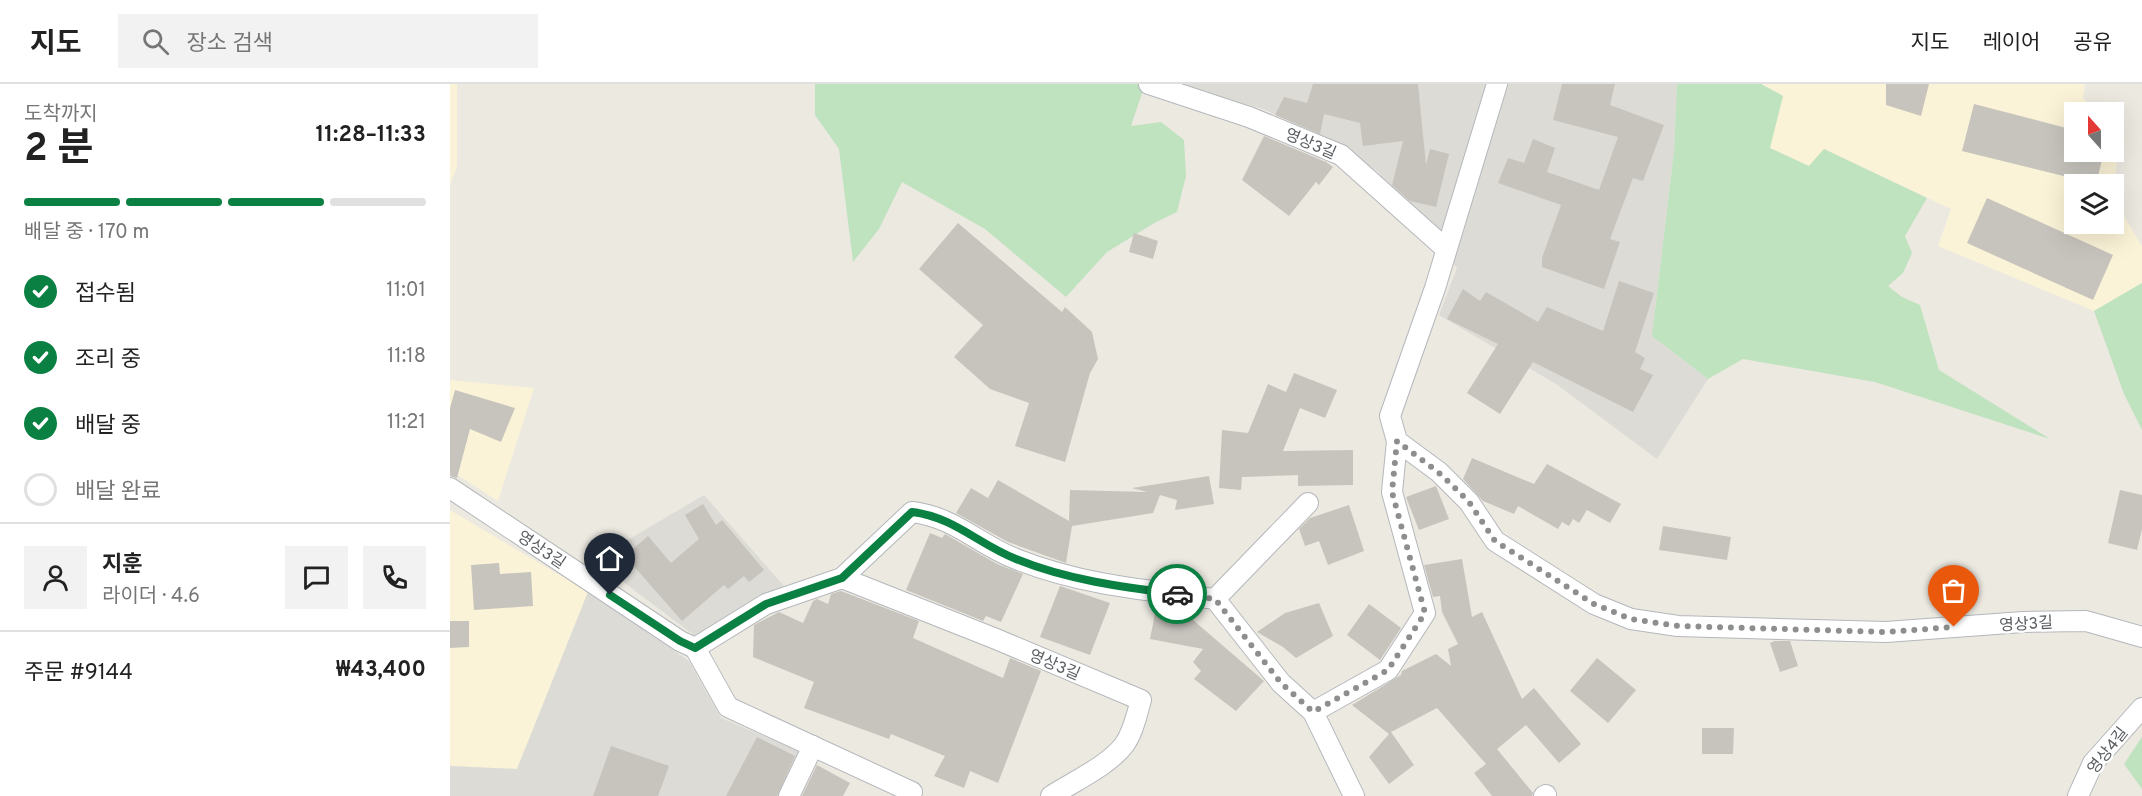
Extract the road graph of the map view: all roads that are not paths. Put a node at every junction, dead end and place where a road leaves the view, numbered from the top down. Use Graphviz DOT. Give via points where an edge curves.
graph roads {
  1 [pos="1149,84"];
  2 [pos="1497,84"];
  3 [pos="1446,249"];
  4 [pos="1397,441"];
  5 [pos="450,488"];
  6 [pos="1308,503"];
  7 [pos="842,578"];
  8 [pos="1215,599"];
  9 [pos="2142,637"];
  10 [pos="695,648"];
  11 [pos="2142,708"];
  12 [pos="1313,712"];
  13 [pos="813,746"];
  14 [pos="912,792"];
  15 [pos="789,796"];
  16 [pos="1051,796"];
  17 [pos="1354,796"];
  18 [pos="2078,796"];
  1 -- 3 [label="street, 영상3길" via="1249,117 1341,155"];
  2 -- 3 [label="street"];
  3 -- 4 [label="street" via="1390,416"];
  4 -- 9 [label="street, 영상3길" via="1469,502 1495,541 1594,604 1631,619 1678,626 1886,632 2086,621"];
  4 -- 12 [label="street" via="1392,492 1425,613 1388,670"];
  5 -- 10 [label="street, 영상3길"];
  6 -- 8 [label="street"];
  7 -- 8 [label="street" via="912,512 934,514 1015,559 1096,584"];
  7 -- 10 [label="street" via="766,604"];
  7 -- 16 [label="street, 영상3길" via="1141,700 1125,745"];
  8 -- 12 [label="street" via="1281,683"];
  10 -- 13 [label="street" via="728,707"];
  11 -- 18 [label="street, 영상4길" via="2093,763"];
  12 -- 17 [label="street"];
  13 -- 14 [label="street"];
  13 -- 15 [label="street"];
}
